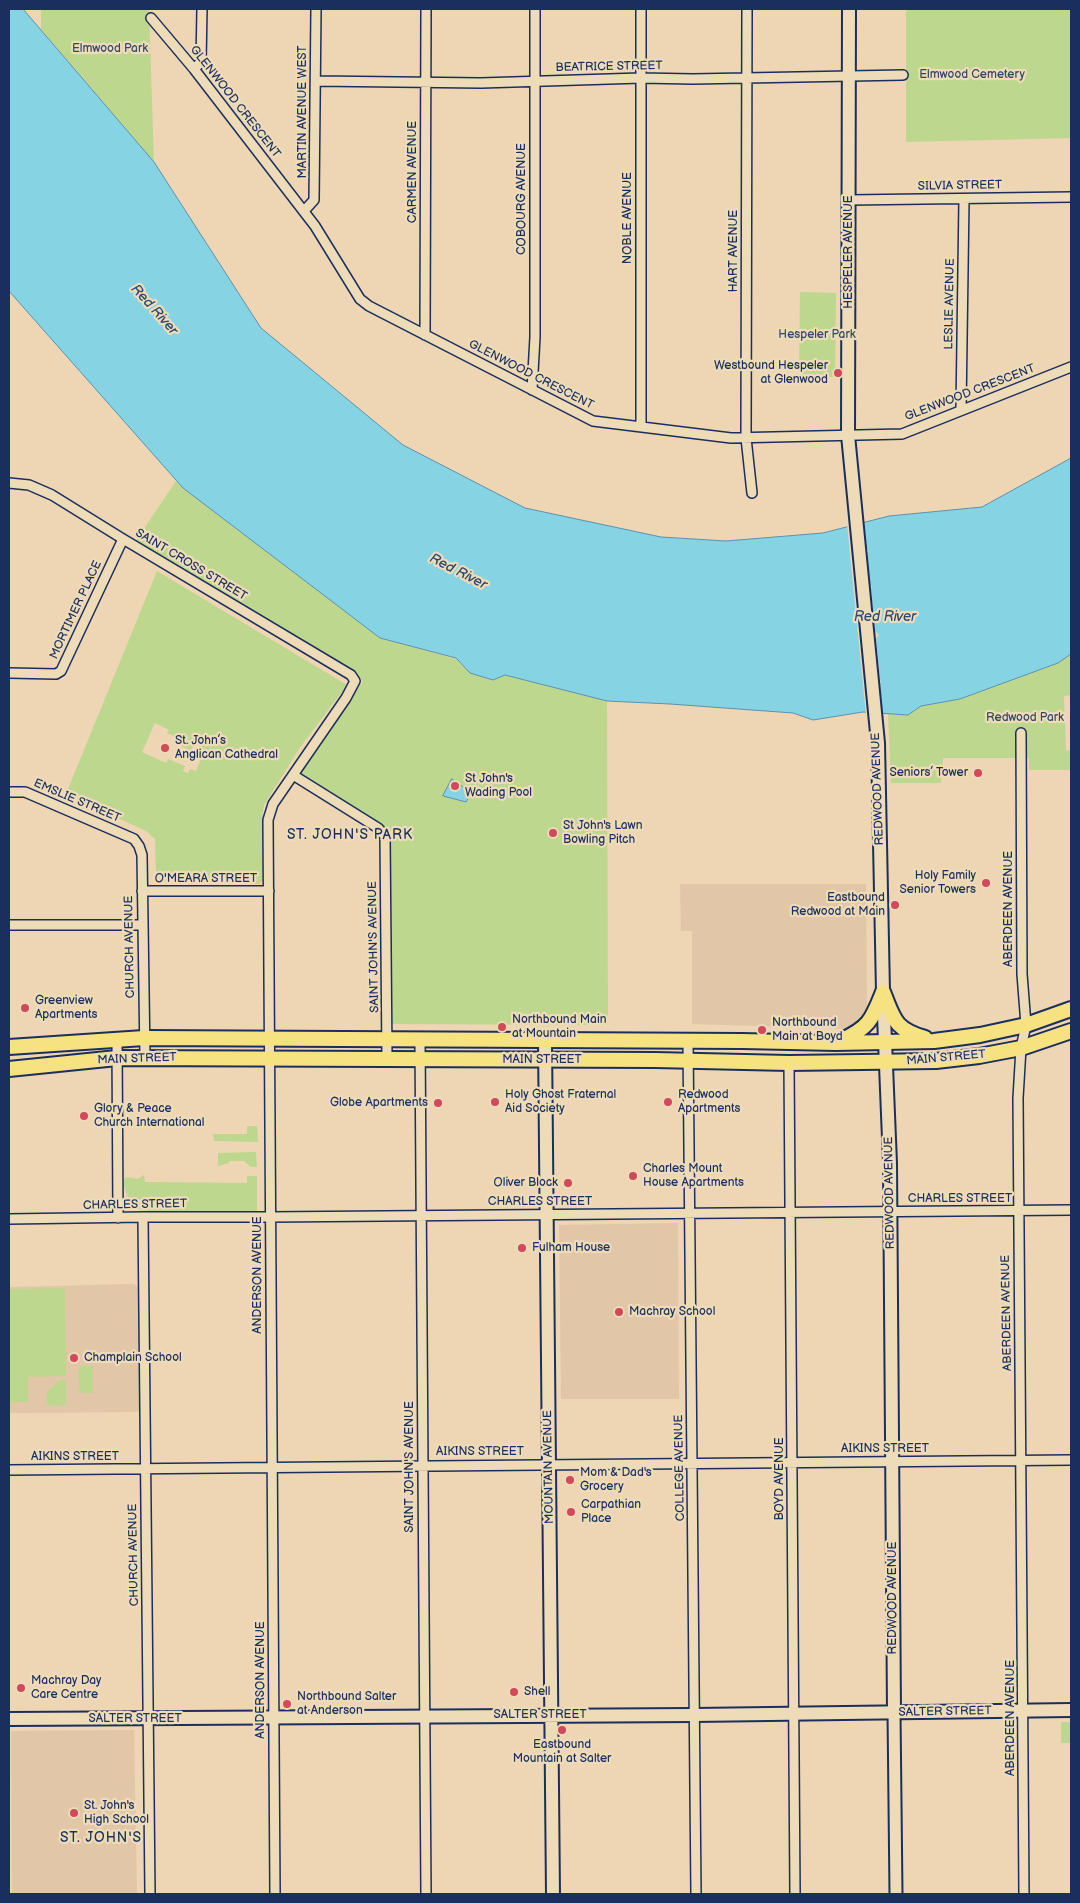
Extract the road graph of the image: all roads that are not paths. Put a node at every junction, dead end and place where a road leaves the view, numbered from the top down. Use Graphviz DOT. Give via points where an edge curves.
graph roads {
  1 [pos="202,9"];
  2 [pos="316,9"];
  3 [pos="426,9"];
  4 [pos="535,9"];
  5 [pos="642,9"];
  6 [pos="747,9"];
  7 [pos="849,9"];
  8 [pos="151,18"];
  9 [pos="194,69"];
  10 [pos="849,75"];
  11 [pos="903,75"];
  12 [pos="746,77"];
  13 [pos="641,78"];
  14 [pos="534,80"];
  15 [pos="316,81"];
  16 [pos="426,83"];
  17 [pos="1071,197"];
  18 [pos="964,199"];
  19 [pos="849,200"];
  20 [pos="304,212"];
  21 [pos="424,335"];
  22 [pos="1071,367"];
  23 [pos="532,390"];
  24 [pos="961,410"];
  25 [pos="641,427"];
  26 [pos="848,435"];
  27 [pos="746,438"];
  28 [pos="9,483"];
  29 [pos="752,493"];
  30 [pos="852,494"];
  31 [pos="123,539"];
  32 [pos="9,673"];
  33 [pos="355,681"];
  34 [pos="1021,733"];
  35 [pos="293,775"];
  36 [pos="9,792"];
  37 [pos="134,839"];
  38 [pos="269,891"];
  39 [pos="142,892"];
  40 [pos="142,924"];
  41 [pos="9,925"];
  42 [pos="883,992"];
  43 [pos="1071,1009"];
  44 [pos="1026,1025"];
  45 [pos="1071,1031"];
  46 [pos="116,1038"];
  47 [pos="144,1038"];
  48 [pos="269,1039"];
  49 [pos="387,1039"];
  50 [pos="420,1040"];
  51 [pos="545,1040"];
  52 [pos="688,1041"];
  53 [pos="934,1041"];
  54 [pos="885,1042"];
  55 [pos="836,1043"];
  56 [pos="9,1047"];
  57 [pos="1021,1048"];
  58 [pos="117,1058"];
  59 [pos="145,1058"];
  60 [pos="268,1058"];
  61 [pos="387,1059"];
  62 [pos="420,1060"];
  63 [pos="546,1060"];
  64 [pos="690,1060"];
  65 [pos="887,1062"];
  66 [pos="789,1063"];
  67 [pos="9,1069"];
  68 [pos="1071,1210"];
  69 [pos="891,1211"];
  70 [pos="1018,1211"];
  71 [pos="790,1212"];
  72 [pos="689,1213"];
  73 [pos="422,1215"];
  74 [pos="547,1215"];
  75 [pos="143,1216"];
  76 [pos="270,1217"];
  77 [pos="118,1218"];
  78 [pos="9,1219"];
  79 [pos="1071,1460"];
  80 [pos="892,1461"];
  81 [pos="1022,1461"];
  82 [pos="792,1462"];
  83 [pos="693,1463"];
  84 [pos="549,1464"];
  85 [pos="423,1465"];
  86 [pos="272,1468"];
  87 [pos="146,1469"];
  88 [pos="9,1470"];
  89 [pos="1071,1710"];
  90 [pos="1023,1711"];
  91 [pos="894,1712"];
  92 [pos="794,1713"];
  93 [pos="551,1715"];
  94 [pos="694,1715"];
  95 [pos="425,1716"];
  96 [pos="274,1718"];
  97 [pos="9,1719"];
  98 [pos="148,1719"];
  99 [pos="150,1894"];
  100 [pos="275,1894"];
  101 [pos="426,1894"];
  102 [pos="553,1894"];
  103 [pos="696,1894"];
  104 [pos="795,1894"];
  105 [pos="896,1894"];
  106 [pos="1024,1894"];
  1 -- 9 [label="street" via="201,62"];
  2 -- 15 [label="street, MARTIN AVENUE WEST"];
  3 -- 16 [label="street, CARMEN AVENUE"];
  4 -- 14 [label="street, COBOURG AVENUE"];
  5 -- 13 [label="street, NOBLE AVENUE"];
  6 -- 12 [label="street, HART AVENUE"];
  7 -- 10 [label="main road, HESPELER AVENUE"];
  8 -- 9 [label="street, GLENWOOD CRESCENT"];
  9 -- 20 [label="street, GLENWOOD CRESCENT"];
  10 -- 11 [label="street, BEATRICE STREET"];
  10 -- 12 [label="street, BEATRICE STREET"];
  10 -- 19 [label="main road, HESPELER AVENUE"];
  12 -- 13 [label="street, BEATRICE STREET"];
  12 -- 27 [label="street, HART AVENUE"];
  13 -- 14 [label="street, BEATRICE STREET"];
  13 -- 25 [label="street, NOBLE AVENUE"];
  14 -- 16 [label="street, BEATRICE STREET"];
  14 -- 23 [label="street, COBOURG AVENUE" via="535,337"];
  15 -- 16 [label="street, BEATRICE STREET"];
  15 -- 20 [label="street, MARTIN AVENUE WEST" via="314,200"];
  16 -- 21 [label="street, CARMEN AVENUE"];
  17 -- 18 [label="street, SILVIA STREET"];
  18 -- 19 [label="street, SILVIA STREET"];
  18 -- 24 [label="street, LESLIE AVENUE"];
  19 -- 26 [label="main road, HESPELER AVENUE"];
  20 -- 21 [label="street, GLENWOOD CRESCENT" via="360,298"];
  21 -- 23 [label="street, GLENWOOD CRESCENT"];
  22 -- 24 [label="street, GLENWOOD CRESCENT"];
  23 -- 25 [label="street, GLENWOOD CRESCENT" via="593,422"];
  24 -- 26 [label="street, GLENWOOD CRESCENT" via="902,434"];
  25 -- 27 [label="street, GLENWOOD CRESCENT"];
  26 -- 27 [label="street, GLENWOOD CRESCENT"];
  26 -- 30 [label="main road, HESPELER AVENUE"];
  27 -- 29 [label="street, HART AVENUE"];
  28 -- 31 [label="street, SAINT CROSS STREET" via="29,485 52,494"];
  30 -- 42 [label="main road, REDWOOD AVENUE" via="878,743"];
  31 -- 32 [label="street, MORTIMER PLACE" via="61,671 56,674"];
  31 -- 33 [label="street, SAINT CROSS STREET" via="351,675"];
  33 -- 35 [label="street, ANDERSON AVENUE"];
  34 -- 44 [label="street, ABERDEEN AVENUE" via="1022,974"];
  35 -- 38 [label="street, ANDERSON AVENUE" via="273,804 268,820"];
  35 -- 49 [label="street, SAINT JOHN'S AVENUE" via="378,828 385,836"];
  36 -- 37 [label="street, EMSLIE STREET" via="25,792"];
  37 -- 39 [label="street, CHURCH AVENUE" via="142,855"];
  38 -- 39 [label="street, O'MEARA STREET"];
  38 -- 48 [label="street, ANDERSON AVENUE"];
  39 -- 40 [label="street, CHURCH AVENUE"];
  40 -- 41 [label="street"];
  40 -- 47 [label="street, CHURCH AVENUE"];
  42 -- 53 [label="main road" via="902,1029"];
  42 -- 54 [label="main road, REDWOOD AVENUE"];
  42 -- 55 [label="main road" via="874,1015 865,1027"];
  43 -- 44 [label="main road, MAIN STREET"];
  44 -- 53 [label="main road, MAIN STREET"];
  44 -- 57 [label="street, ABERDEEN AVENUE"];
  45 -- 57 [label="main road, MAIN STREET"];
  46 -- 47 [label="main road, MAIN STREET"];
  46 -- 56 [label="main road, MAIN STREET"];
  46 -- 58 [label="street"];
  47 -- 48 [label="main road, MAIN STREET"];
  47 -- 59 [label="street, CHURCH AVENUE"];
  48 -- 49 [label="main road, MAIN STREET"];
  48 -- 60 [label="street, ANDERSON AVENUE"];
  49 -- 50 [label="main road, MAIN STREET"];
  49 -- 61 [label="street, SAINT JOHN'S AVENUE"];
  50 -- 51 [label="main road, MAIN STREET"];
  50 -- 62 [label="street, SAINT JOHN'S AVENUE"];
  51 -- 52 [label="main road, MAIN STREET"];
  51 -- 63 [label="main road, MOUNTAIN AVENUE"];
  52 -- 55 [label="main road, MAIN STREET"];
  52 -- 64 [label="street, COLLEGE AVENUE"];
  53 -- 54 [label="main road, MAIN STREET"];
  54 -- 55 [label="main road, MAIN STREET"];
  54 -- 65 [label="main road, REDWOOD AVENUE"];
  57 -- 65 [label="main road, MAIN STREET" via="936,1061"];
  57 -- 70 [label="street, ABERDEEN AVENUE"];
  58 -- 59 [label="main road, MAIN STREET"];
  58 -- 67 [label="main road, MAIN STREET"];
  58 -- 77 [label="street"];
  59 -- 60 [label="main road, MAIN STREET"];
  60 -- 61 [label="main road, MAIN STREET"];
  60 -- 76 [label="street, ANDERSON AVENUE"];
  61 -- 62 [label="main road, MAIN STREET"];
  62 -- 63 [label="main road, MAIN STREET"];
  62 -- 73 [label="street, SAINT JOHN'S AVENUE"];
  63 -- 64 [label="main road, MAIN STREET"];
  63 -- 74 [label="main road, MOUNTAIN AVENUE"];
  64 -- 66 [label="main road, MAIN STREET"];
  64 -- 72 [label="street, COLLEGE AVENUE"];
  65 -- 66 [label="main road, MAIN STREET"];
  65 -- 69 [label="main road, REDWOOD AVENUE"];
  66 -- 71 [label="street, BOYD AVENUE"];
  68 -- 70 [label="street, CHARLES STREET"];
  69 -- 70 [label="street, CHARLES STREET"];
  69 -- 71 [label="street, CHARLES STREET"];
  69 -- 80 [label="main road, REDWOOD AVENUE"];
  70 -- 81 [label="street, ABERDEEN AVENUE"];
  71 -- 72 [label="street, CHARLES STREET"];
  71 -- 82 [label="street, BOYD AVENUE"];
  72 -- 74 [label="street, CHARLES STREET"];
  72 -- 83 [label="street, COLLEGE AVENUE"];
  73 -- 74 [label="street, CHARLES STREET"];
  73 -- 76 [label="street, CHARLES STREET"];
  73 -- 85 [label="street, SAINT JOHN'S AVENUE"];
  74 -- 84 [label="main road, MOUNTAIN AVENUE"];
  75 -- 76 [label="street, CHARLES STREET"];
  75 -- 77 [label="street, CHARLES STREET"];
  75 -- 87 [label="street, CHURCH AVENUE"];
  76 -- 86 [label="street, ANDERSON AVENUE"];
  77 -- 78 [label="street, CHARLES STREET"];
  79 -- 81 [label="street, AIKINS STREET"];
  80 -- 81 [label="street, AIKINS STREET"];
  80 -- 82 [label="street, AIKINS STREET"];
  80 -- 91 [label="main road, REDWOOD AVENUE"];
  81 -- 90 [label="street, ABERDEEN AVENUE"];
  82 -- 83 [label="street, AIKINS STREET"];
  82 -- 92 [label="street, BOYD AVENUE"];
  83 -- 84 [label="street, AIKINS STREET"];
  83 -- 94 [label="street, COLLEGE AVENUE"];
  84 -- 85 [label="street, AIKINS STREET"];
  84 -- 93 [label="main road, MOUNTAIN AVENUE"];
  85 -- 86 [label="street, AIKINS STREET"];
  85 -- 95 [label="street, SAINT JOHN'S AVENUE"];
  86 -- 87 [label="street, AIKINS STREET"];
  86 -- 96 [label="street, ANDERSON AVENUE"];
  87 -- 88 [label="street, AIKINS STREET"];
  87 -- 98 [label="street, CHURCH AVENUE"];
  89 -- 90 [label="main road, SALTER STREET"];
  90 -- 91 [label="main road, SALTER STREET"];
  90 -- 106 [label="street, ABERDEEN AVENUE"];
  91 -- 92 [label="main road, SALTER STREET"];
  91 -- 105 [label="street, REDWOOD AVENUE"];
  92 -- 94 [label="main road, SALTER STREET"];
  92 -- 104 [label="street, BOYD AVENUE"];
  93 -- 94 [label="main road, SALTER STREET"];
  93 -- 95 [label="main road, SALTER STREET"];
  93 -- 102 [label="main road, MOUNTAIN AVENUE"];
  94 -- 103 [label="street, COLLEGE AVENUE"];
  95 -- 96 [label="main road, SALTER STREET"];
  95 -- 101 [label="street, SAINT JOHN'S AVENUE"];
  96 -- 98 [label="main road, SALTER STREET"];
  96 -- 100 [label="street, ANDERSON AVENUE"];
  97 -- 98 [label="main road, SALTER STREET"];
  98 -- 99 [label="street, CHURCH AVENUE"];
}
